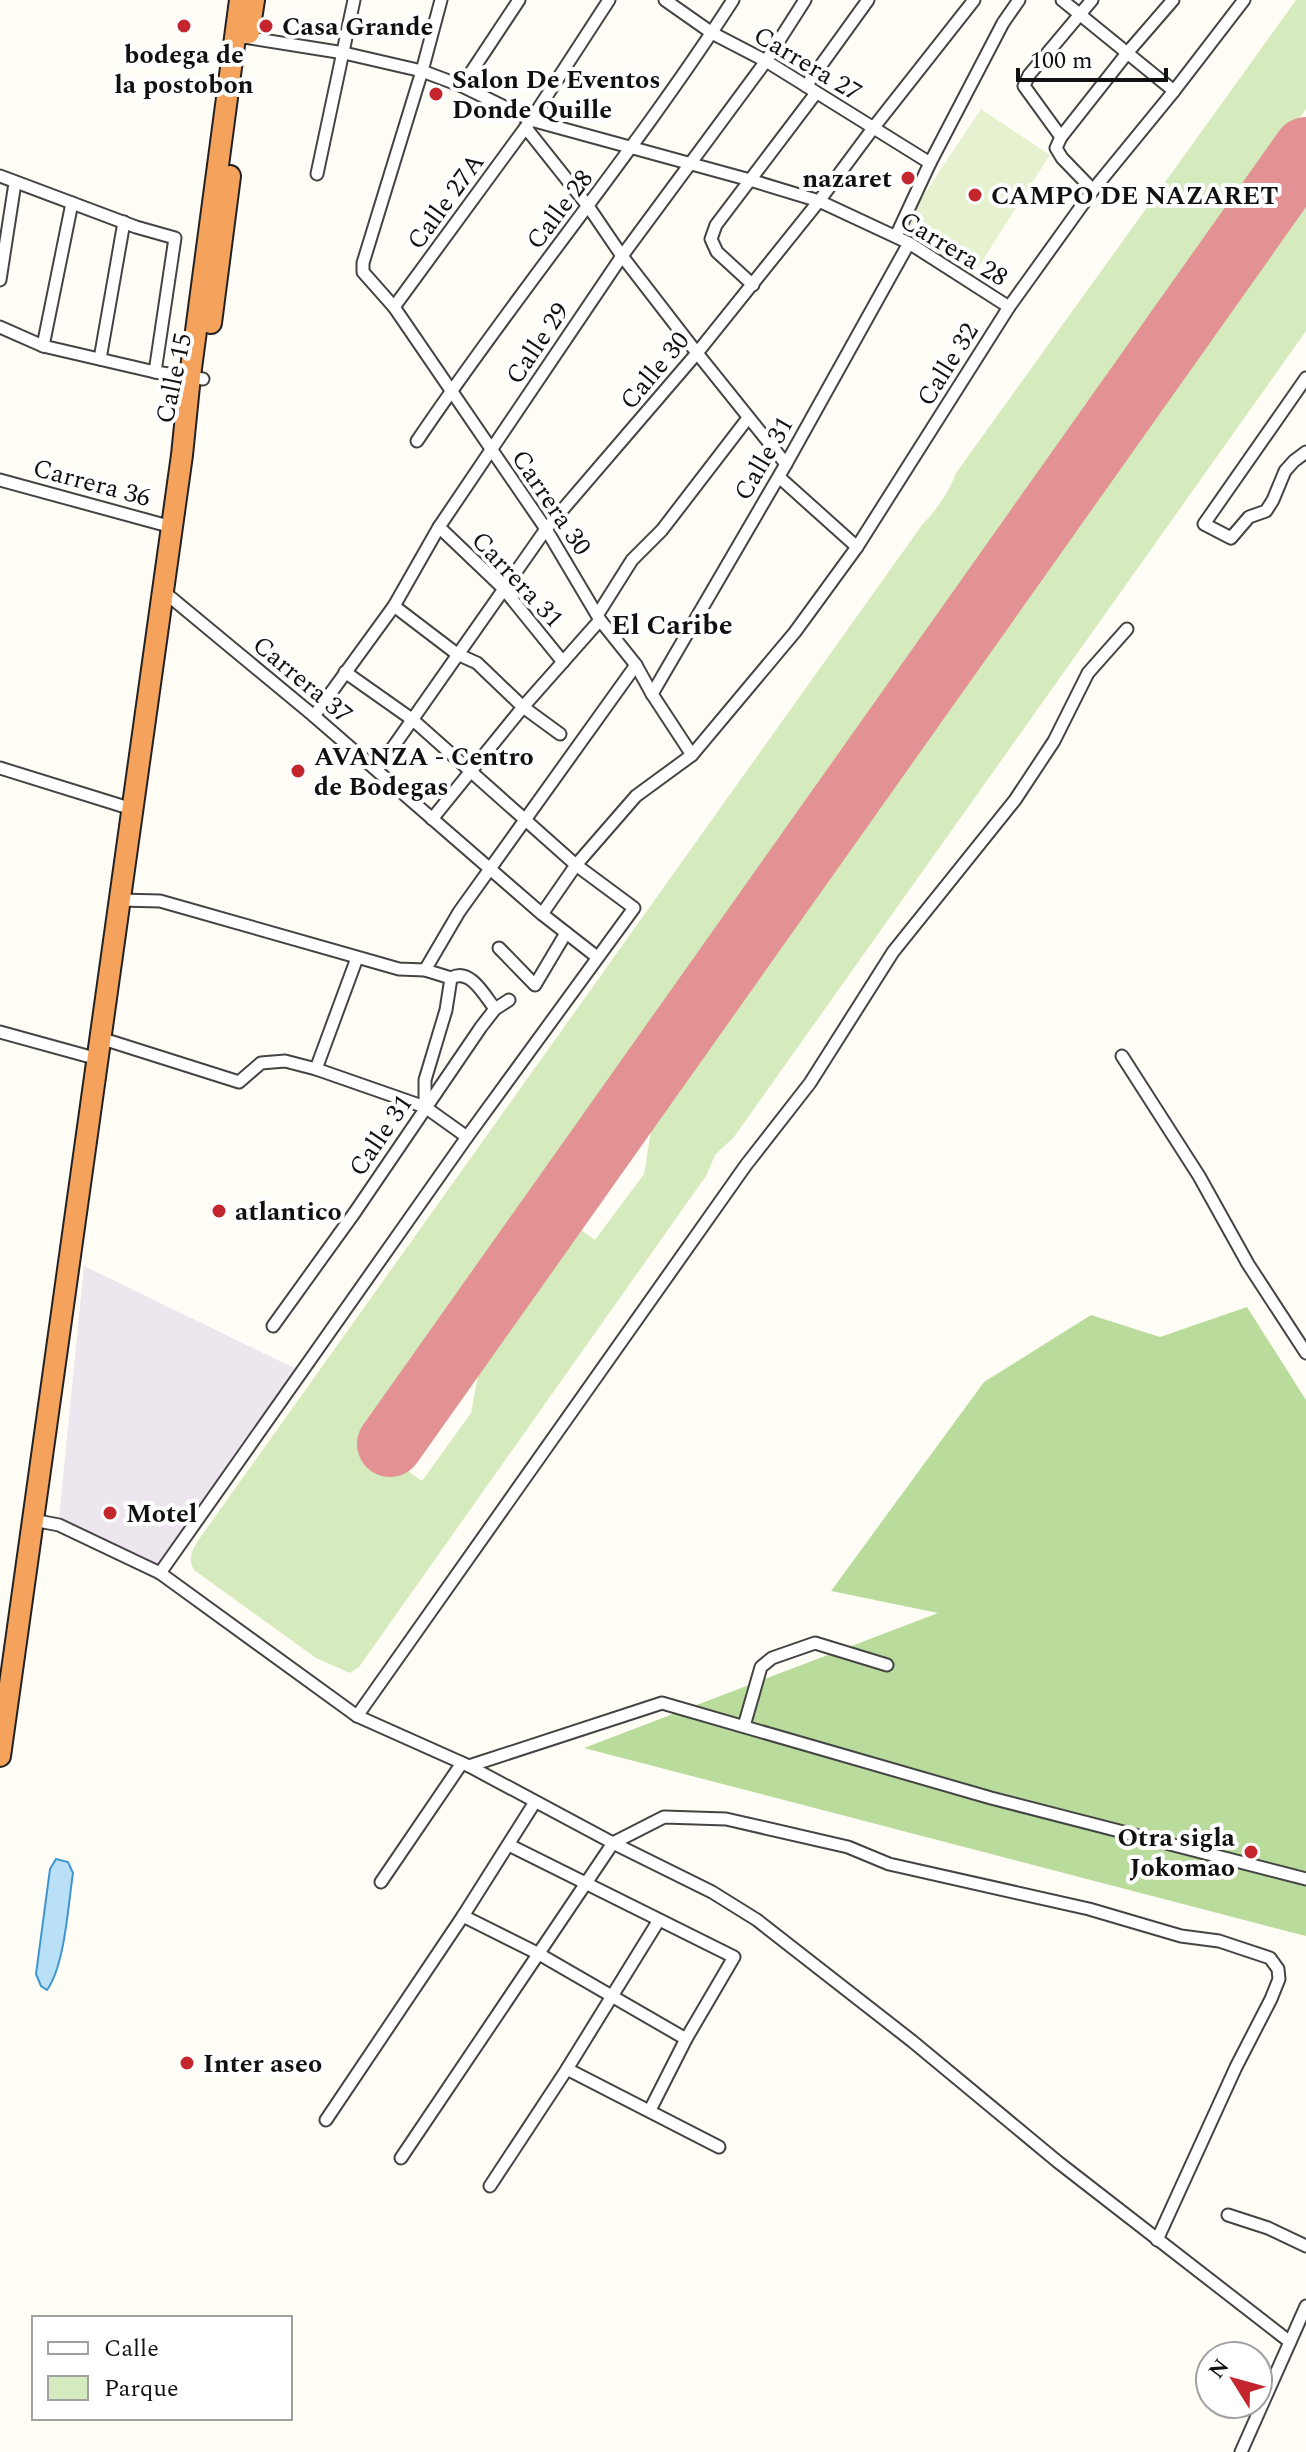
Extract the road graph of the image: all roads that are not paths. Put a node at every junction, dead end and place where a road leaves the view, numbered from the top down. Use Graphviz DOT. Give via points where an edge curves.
graph roads {
  1 [pos="240,0"];
  2 [pos="254,0"];
  3 [pos="354,0"];
  4 [pos="441,0"];
  5 [pos="519,0"];
  6 [pos="609,0"];
  7 [pos="665,0"];
  8 [pos="733,0"];
  9 [pos="805,0"];
  10 [pos="868,0"];
  11 [pos="1019,0"];
  12 [pos="1062,0"];
  13 [pos="1092,0"];
  14 [pos="1173,0"];
  15 [pos="973,2"];
  16 [pos="1240,2"];
  17 [pos="1080,14"];
  18 [pos="712,33"];
  19 [pos="242,36"];
  20 [pos="1128,52"];
  21 [pos="344,53"];
  22 [pos="766,61"];
  23 [pos="422,71"];
  24 [pos="462,86"];
  25 [pos="811,90"];
  26 [pos="1174,91"];
  27 [pos="528,124"];
  28 [pos="874,127"];
  29 [pos="1058,142"];
  30 [pos="631,148"];
  31 [pos="930,163"];
  32 [pos="689,164"];
  33 [pos="317,174"];
  34 [pos="0,176"];
  35 [pos="750,180"];
  36 [pos="15,183"];
  37 [pos="1093,190"];
  38 [pos="819,201"];
  39 [pos="72,203"];
  40 [pos="588,206"];
  41 [pos="124,222"];
  42 [pos="896,236"];
  43 [pos="909,243"];
  44 [pos="622,256"];
  45 [pos="0,280"];
  46 [pos="753,285"];
  47 [pos="394,307"];
  48 [pos="1009,307"];
  49 [pos="0,327"];
  50 [pos="43,346"];
  51 [pos="697,353"];
  52 [pos="100,359"];
  53 [pos="155,372"];
  54 [pos="197,377"];
  55 [pos="1306,378"];
  56 [pos="451,391"];
  57 [pos="748,418"];
  58 [pos="417,441"];
  59 [pos="491,451"];
  60 [pos="1306,452"];
  61 [pos="786,464"];
  62 [pos="779,477"];
  63 [pos="0,480"];
  64 [pos="172,527"];
  65 [pos="439,527"];
  66 [pos="546,529"];
  67 [pos="857,547"];
  68 [pos="503,588"];
  69 [pos="163,591"];
  70 [pos="394,606"];
  71 [pos="599,617"];
  72 [pos="1127,629"];
  73 [pos="457,654"];
  74 [pos="563,662"];
  75 [pos="636,665"];
  76 [pos="345,672"];
  77 [pos="652,694"];
  78 [pos="523,707"];
  79 [pos="314,716"];
  80 [pos="413,720"];
  81 [pos="560,734"];
  82 [pos="692,755"];
  83 [pos="0,768"];
  84 [pos="377,770"];
  85 [pos="469,772"];
  86 [pos="132,809"];
  87 [pos="432,819"];
  88 [pos="525,820"];
  89 [pos="576,865"];
  90 [pos="491,868"];
  91 [pos="120,900"];
  92 [pos="542,914"];
  93 [pos="566,933"];
  94 [pos="499,948"];
  95 [pos="597,957"];
  96 [pos="357,958"];
  97 [pos="425,970"];
  98 [pos="451,978"];
  99 [pos="509,1000"];
  100 [pos="495,1009"];
  101 [pos="0,1032"];
  102 [pos="99,1049"];
  103 [pos="1122,1056"];
  104 [pos="316,1069"];
  105 [pos="425,1107"];
  106 [pos="467,1137"];
  107 [pos="273,1326"];
  108 [pos="1306,1353"];
  109 [pos="33,1520"];
  110 [pos="160,1573"];
  111 [pos="887,1665"];
  112 [pos="357,1716"];
  113 [pos="744,1726"];
  114 [pos="0,1756"];
  115 [pos="465,1765"];
  116 [pos="535,1802"];
  117 [pos="613,1843"];
  118 [pos="509,1845"];
  119 [pos="1306,1879"];
  120 [pos="381,1882"];
  121 [pos="587,1882"];
  122 [pos="463,1916"];
  123 [pos="659,1920"];
  124 [pos="539,1954"];
  125 [pos="612,1995"];
  126 [pos="686,2039"];
  127 [pos="567,2069"];
  128 [pos="650,2110"];
  129 [pos="326,2120"];
  130 [pos="719,2147"];
  131 [pos="401,2158"];
  132 [pos="490,2186"];
  133 [pos="1228,2215"];
  134 [pos="1157,2240"];
  135 [pos="1306,2246"];
  136 [pos="1306,2306"];
  137 [pos="1290,2342"];
  138 [pos="1241,2452"];
  1 -- 19 [label="highway, Calle 15"];
  2 -- 19 [label="highway, Calle 15"];
  3 -- 21 [label="street"];
  4 -- 23 [label="street"];
  5 -- 24 [label="street"];
  6 -- 27 [label="street, Calle 27A"];
  7 -- 18 [label="street, Carrera 27"];
  8 -- 18 [label="street, Calle 28"];
  9 -- 22 [label="street, Calle 29"];
  10 -- 25 [label="street"];
  11 -- 31 [label="street"];
  12 -- 17 [label="street"];
  13 -- 17 [label="street"];
  14 -- 20 [label="street"];
  15 -- 28 [label="street, Calle 30"];
  16 -- 26 [label="street, Calle 32"];
  17 -- 20 [label="street"];
  17 -- 29 [label="street" via="1024,86"];
  18 -- 22 [label="street, Carrera 27"];
  18 -- 30 [label="street, Calle 28"];
  19 -- 21 [label="street, Carrera 28"];
  19 -- 54 [label="highway, Calle 15"];
  20 -- 26 [label="street"];
  20 -- 29 [label="street"];
  21 -- 23 [label="street, Carrera 28"];
  21 -- 33 [label="street"];
  22 -- 25 [label="street, Carrera 27"];
  22 -- 32 [label="street, Calle 29"];
  23 -- 24 [label="street, Carrera 28"];
  23 -- 47 [label="street, Carrera 30" via="363,263 367,279"];
  24 -- 27 [label="street, Carrera 28"];
  25 -- 28 [label="street, Carrera 27"];
  25 -- 35 [label="street"];
  26 -- 37 [label="street, Calle 32"];
  27 -- 30 [label="street, Carrera 28"];
  27 -- 40 [label="street"];
  27 -- 47 [label="street, Calle 27A"];
  28 -- 31 [label="street, Carrera 27"];
  28 -- 38 [label="street, Calle 30"];
  29 -- 37 [label="street" via="1062,158"];
  30 -- 32 [label="street, Carrera 28"];
  30 -- 40 [label="street, Calle 28"];
  31 -- 42 [label="street"];
  32 -- 35 [label="street, Carrera 28"];
  32 -- 44 [label="street, Calle 29"];
  34 -- 36 [label="street"];
  35 -- 38 [label="street, Carrera 28"];
  35 -- 46 [label="street" via="711,239 717,252"];
  36 -- 39 [label="street"];
  36 -- 45 [label="street"];
  37 -- 48 [label="street, Calle 32"];
  38 -- 42 [label="street, Carrera 28"];
  38 -- 46 [label="street, Calle 30"];
  39 -- 41 [label="street"];
  39 -- 50 [label="street"];
  40 -- 44 [label="street"];
  40 -- 56 [label="street, Calle 28"];
  41 -- 52 [label="street"];
  41 -- 53 [label="street" via="175,238"];
  42 -- 43 [label="street, Carrera 28"];
  43 -- 48 [label="street, Carrera 28"];
  43 -- 61 [label="street, Calle 31"];
  44 -- 51 [label="street"];
  44 -- 59 [label="street, Calle 29"];
  46 -- 51 [label="street, Calle 30"];
  47 -- 56 [label="street, Carrera 30"];
  48 -- 67 [label="street, Calle 32"];
  49 -- 50 [label="street"];
  50 -- 52 [label="street"];
  51 -- 57 [label="street"];
  51 -- 66 [label="street, Calle 30"];
  52 -- 53 [label="street"];
  53 -- 54 [label="street"];
  54 -- 64 [label="highway, Calle 15"];
  55 -- 60 [label="street" via="1204,524 1231,538 1249,517 1266,511 1285,471"];
  56 -- 58 [label="street, Calle 28"];
  56 -- 59 [label="street, Carrera 30"];
  57 -- 61 [label="street"];
  57 -- 71 [label="street" via="662,530 632,560"];
  59 -- 65 [label="street, Calle 29"];
  59 -- 66 [label="street, Carrera 30"];
  61 -- 62 [label="street, Calle 31"];
  62 -- 67 [label="street"];
  62 -- 77 [label="street, Calle 31"];
  63 -- 64 [label="street, Carrera 36"];
  64 -- 69 [label="highway, Calle 15"];
  65 -- 68 [label="street, Carrera 31"];
  65 -- 70 [label="street, Calle 29"];
  66 -- 68 [label="street, Calle 30"];
  66 -- 71 [label="street, Carrera 30"];
  67 -- 82 [label="street, Calle 32" via="795,632"];
  68 -- 73 [label="street, Calle 30"];
  68 -- 74 [label="street, Carrera 31"];
  69 -- 79 [label="street, Carrera 37"];
  69 -- 86 [label="highway, Calle 15"];
  70 -- 73 [label="street"];
  70 -- 76 [label="street, Calle 29"];
  71 -- 74 [label="street"];
  71 -- 75 [label="street, Carrera 30"];
  72 -- 112 [label="street" via="1088,673 1054,741 1015,800 893,952 810,1083 746,1165"];
  73 -- 78 [label="street" via="477,663"];
  73 -- 80 [label="street, Calle 30"];
  74 -- 78 [label="street"];
  75 -- 77 [label="street, Carrera 30"];
  75 -- 88 [label="street"];
  76 -- 79 [label="street, Calle 29"];
  76 -- 80 [label="street"];
  77 -- 82 [label="street, Carrera 30"];
  78 -- 81 [label="street"];
  78 -- 85 [label="street"];
  79 -- 84 [label="street, Carrera 37"];
  80 -- 84 [label="street, Calle 30"];
  80 -- 85 [label="street"];
  82 -- 89 [label="street, Calle 32" via="636,796"];
  83 -- 86 [label="street"];
  84 -- 87 [label="street, Carrera 37"];
  85 -- 87 [label="street"];
  85 -- 88 [label="street"];
  86 -- 91 [label="highway, Calle 15"];
  87 -- 90 [label="street, Carrera 37"];
  88 -- 89 [label="street"];
  88 -- 90 [label="street"];
  89 -- 92 [label="street, Calle 32"];
  89 -- 95 [label="street" via="634,908"];
  90 -- 92 [label="street, Carrera 37"];
  90 -- 97 [label="street"];
  91 -- 96 [label="street" via="160,901"];
  91 -- 102 [label="highway, Calle 15"];
  92 -- 93 [label="street, Carrera 37"];
  93 -- 94 [label="street" via="535,985"];
  93 -- 95 [label="street, Carrera 37"];
  95 -- 106 [label="street"];
  96 -- 97 [label="street"];
  96 -- 104 [label="street"];
  97 -- 98 [label="street"];
  98 -- 100 [label="street" via="457,974 473,981"];
  98 -- 105 [label="street" via="425,1080"];
  99 -- 100 [label="street, Calle 31"];
  100 -- 105 [label="street, Calle 31"];
  101 -- 102 [label="street"];
  102 -- 104 [label="street" via="239,1082 261,1063 285,1061"];
  102 -- 109 [label="highway, Calle 15"];
  103 -- 108 [label="street"];
  104 -- 105 [label="street"];
  105 -- 106 [label="street"];
  105 -- 107 [label="street, Calle 31"];
  106 -- 110 [label="street"];
  109 -- 110 [label="street" via="59,1525"];
  109 -- 114 [label="highway, Calle 15"];
  110 -- 112 [label="street"];
  111 -- 113 [label="street" via="815,1643 772,1658 761,1667"];
  112 -- 115 [label="street"];
  113 -- 115 [label="street" via="662,1703"];
  113 -- 119 [label="street" via="991,1798"];
  115 -- 116 [label="street"];
  115 -- 120 [label="street"];
  116 -- 117 [label="street"];
  116 -- 118 [label="street"];
  117 -- 121 [label="street"];
  117 -- 134 [label="street" via="757,1920"];
  117 -- 134 [label="street" via="664,1817 726,1819 1270,1958 1279,1979 1271,1999"];
  118 -- 121 [label="street"];
  118 -- 122 [label="street"];
  121 -- 123 [label="street"];
  121 -- 124 [label="street"];
  122 -- 124 [label="street"];
  122 -- 129 [label="street"];
  123 -- 125 [label="street"];
  123 -- 126 [label="street" via="734,1957"];
  124 -- 125 [label="street"];
  124 -- 131 [label="street"];
  125 -- 126 [label="street"];
  125 -- 127 [label="street"];
  126 -- 128 [label="street"];
  127 -- 128 [label="street"];
  127 -- 132 [label="street"];
  128 -- 130 [label="street"];
  133 -- 135 [label="street"];
  134 -- 137 [label="street"];
  136 -- 137 [label="street"];
  137 -- 138 [label="street"];
}
